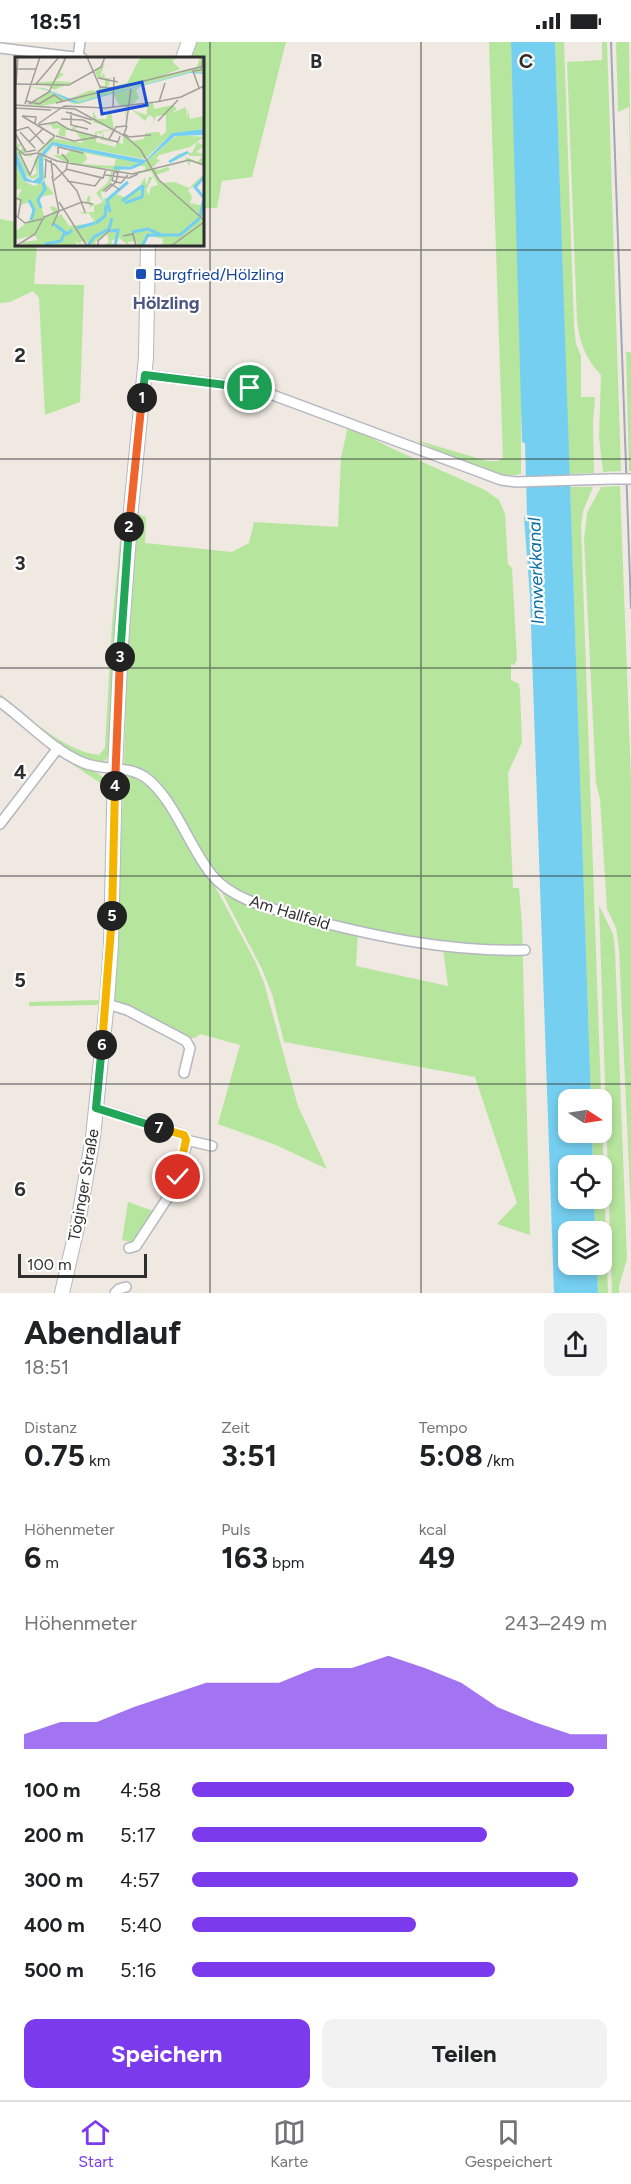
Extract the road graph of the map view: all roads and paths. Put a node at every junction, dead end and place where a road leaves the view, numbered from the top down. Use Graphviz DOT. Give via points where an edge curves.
graph roads {
  1 [pos="80,42"];
  2 [pos="189,42"];
  3 [pos="0,48"];
  4 [pos="68,57"];
  5 [pos="76,57"];
  6 [pos="183,57"];
  7 [pos="148,246"];
  8 [pos="145,375"];
  9 [pos="631,479"];
  10 [pos="0,702"];
  11 [pos="58,748"];
  12 [pos="115,769"];
  13 [pos="0,824"];
  14 [pos="525,950"];
  15 [pos="106,1004"];
  16 [pos="184,1073"];
  17 [pos="96,1108"];
  18 [pos="186,1140"];
  19 [pos="212,1146"];
  20 [pos="129,1248"];
  21 [pos="126,1287"];
  22 [pos="62,1293"];
  23 [pos="115,1293"];
  1 -- 5 [label="street"];
  2 -- 6 [label="street"];
  3 -- 4 [label="street"];
  7 -- 8 [label="street, Töginger Straße"];
  8 -- 9 [label="street, bridge" via="238,386 270,394 501,480"];
  8 -- 12 [label="street, Töginger Straße" via="124,591"];
  10 -- 11 [label="street, Am Hallfeld"];
  11 -- 12 [label="street, Am Hallfeld" via="86,764"];
  11 -- 13 [label="street"];
  12 -- 14 [label="street, Am Hallfeld" via="138,773 152,783 212,875 245,898 280,911 402,941 479,950"];
  12 -- 15 [label="street, Töginger Straße"];
  15 -- 16 [label="street" via="127,1010 186,1041 190,1048"];
  15 -- 17 [label="street, Töginger Straße"];
  17 -- 18 [label="street" via="184,1135"];
  17 -- 22 [label="street, Töginger Straße"];
  18 -- 19 [label="street"];
  18 -- 20 [label="street" via="174,1188 136,1246"];
  21 -- 23 [label="street"];
}
